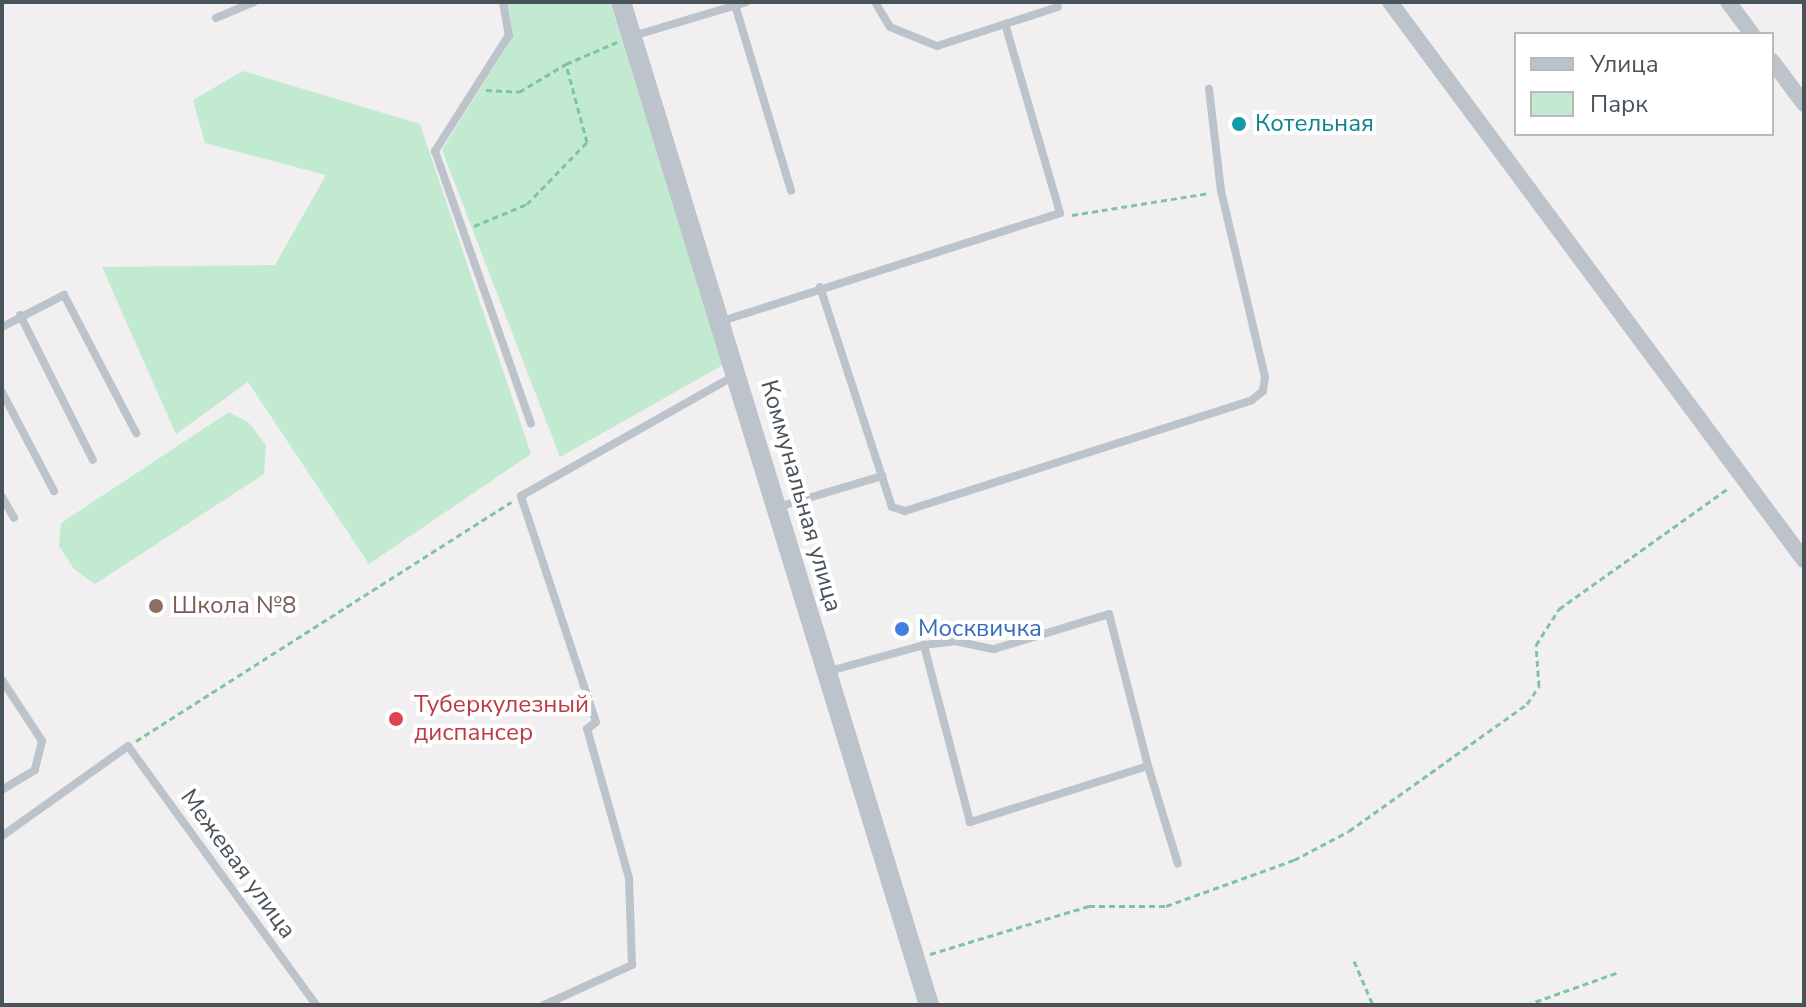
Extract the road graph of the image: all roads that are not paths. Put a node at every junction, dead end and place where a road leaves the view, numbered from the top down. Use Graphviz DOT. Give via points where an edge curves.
graph roads {
  1 [pos="254,2"];
  2 [pos="503,2"];
  3 [pos="621,2"];
  4 [pos="746,2"];
  5 [pos="875,2"];
  6 [pos="1390,2"];
  7 [pos="1728,2"];
  8 [pos="735,5"];
  9 [pos="1058,7"];
  10 [pos="216,18"];
  11 [pos="1005,24"];
  12 [pos="1750,32"];
  13 [pos="632,36"];
  14 [pos="1774,64"];
  15 [pos="1209,89"];
  16 [pos="1804,104"];
  17 [pos="791,191"];
  18 [pos="820,287"];
  19 [pos="20,315"];
  20 [pos="722,321"];
  21 [pos="2,327"];
  22 [pos="738,374"];
  23 [pos="2,392"];
  24 [pos="531,424"];
  25 [pos="136,433"];
  26 [pos="93,460"];
  27 [pos="882,476"];
  28 [pos="54,491"];
  29 [pos="2,497"];
  30 [pos="778,507"];
  31 [pos="14,518"];
  32 [pos="1804,560"];
  33 [pos="924,645"];
  34 [pos="825,672"];
  35 [pos="2,680"];
  36 [pos="1148,766"];
  37 [pos="2,790"];
  38 [pos="2,836"];
  39 [pos="1178,864"];
  40 [pos="316,1005"];
  41 [pos="544,1005"];
  42 [pos="929,1005"];
  1 -- 10 [label="lane"];
  2 -- 24 [label="lane" via="509,35 435,151"];
  3 -- 13 [label="street, Коммунальная улица"];
  4 -- 8 [label="lane"];
  5 -- 11 [label="lane" via="890,27 937,46"];
  6 -- 32 [label="street"];
  7 -- 12 [label="street"];
  8 -- 13 [label="lane"];
  8 -- 17 [label="lane"];
  9 -- 11 [label="lane"];
  11 -- 18 [label="lane" via="1060,213"];
  13 -- 20 [label="street, Коммунальная улица"];
  14 -- 16 [label="street"];
  15 -- 27 [label="lane" via="1221,191 1265,377 1263,391 1252,400 905,511 892,507"];
  18 -- 20 [label="lane"];
  18 -- 27 [label="lane"];
  19 -- 21 [label="lane"];
  19 -- 25 [label="lane" via="64,295"];
  19 -- 26 [label="lane"];
  20 -- 22 [label="street, Коммунальная улица"];
  22 -- 30 [label="street, Коммунальная улица"];
  22 -- 41 [label="lane" via="521,496 596,722 587,729 629,878 632,965"];
  23 -- 28 [label="lane"];
  27 -- 30 [label="lane"];
  29 -- 31 [label="lane"];
  30 -- 34 [label="street, Коммунальная улица"];
  33 -- 34 [label="lane"];
  33 -- 36 [label="lane" via="955,641 994,649 1109,614"];
  33 -- 36 [label="lane" via="970,822"];
  34 -- 42 [label="street, Коммунальная улица"];
  35 -- 37 [label="lane" via="42,741 35,770"];
  36 -- 39 [label="lane"];
  38 -- 40 [label="lane, Межевая улица" via="128,746"];
}
